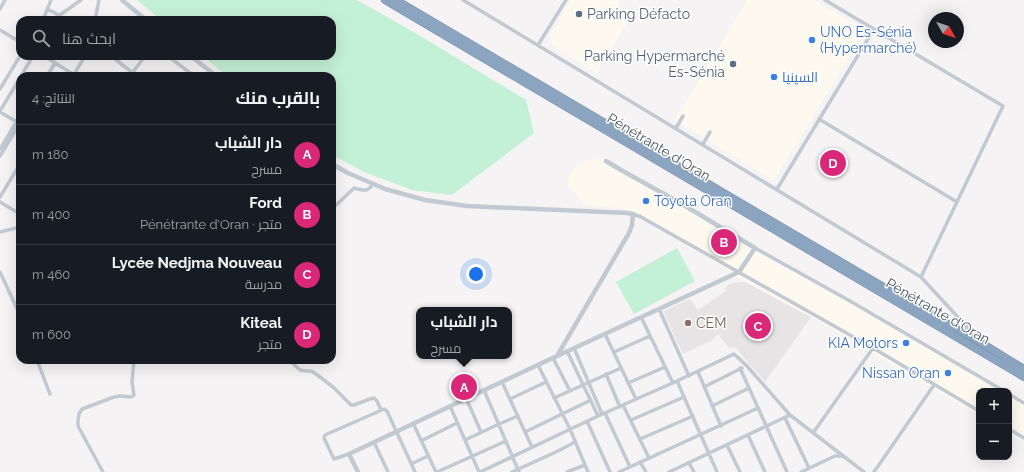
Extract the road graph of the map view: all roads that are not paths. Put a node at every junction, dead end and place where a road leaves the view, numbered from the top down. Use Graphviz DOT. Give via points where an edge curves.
graph roads {
  1 [pos="50,0"];
  2 [pos="81,0"];
  3 [pos="99,0"];
  4 [pos="122,0"];
  5 [pos="385,0"];
  6 [pos="396,0"];
  7 [pos="463,0"];
  8 [pos="566,0"];
  9 [pos="825,0"];
  10 [pos="3,1"];
  11 [pos="0,9"];
  12 [pos="47,9"];
  13 [pos="59,15"];
  14 [pos="44,16"];
  15 [pos="96,16"];
  16 [pos="141,16"];
  17 [pos="874,29"];
  18 [pos="0,30"];
  19 [pos="16,40"];
  20 [pos="538,45"];
  21 [pos="18,60"];
  22 [pos="31,60"];
  23 [pos="50,60"];
  24 [pos="84,60"];
  25 [pos="115,60"];
  26 [pos="142,60"];
  27 [pos="173,60"];
  28 [pos="195,60"];
  29 [pos="55,63"];
  30 [pos="23,72"];
  31 [pos="49,72"];
  32 [pos="68,72"];
  33 [pos="76,72"];
  34 [pos="129,72"];
  35 [pos="133,72"];
  36 [pos="189,72"];
  37 [pos="210,72"];
  38 [pos="16,84"];
  39 [pos="0,89"];
  40 [pos="0,111"];
  41 [pos="683,116"];
  42 [pos="819,119"];
  43 [pos="16,120"];
  44 [pos="16,126"];
  45 [pos="16,127"];
  46 [pos="676,128"];
  47 [pos="710,132"];
  48 [pos="703,144"];
  49 [pos="0,149"];
  50 [pos="0,156"];
  51 [pos="606,160"];
  52 [pos="336,166"];
  53 [pos="16,171"];
  54 [pos="373,184"];
  55 [pos="777,189"];
  56 [pos="0,197"];
  57 [pos="0,202"];
  58 [pos="957,202"];
  59 [pos="336,205"];
  60 [pos="16,212"];
  61 [pos="633,214"];
  62 [pos="16,228"];
  63 [pos="0,232"];
  64 [pos="754,248"];
  65 [pos="0,272"];
  66 [pos="739,272"];
  67 [pos="921,277"];
  68 [pos="15,305"];
  69 [pos="659,310"];
  70 [pos="641,317"];
  71 [pos="605,334"];
  72 [pos="650,336"];
  73 [pos="980,342"];
  74 [pos="574,348"];
  75 [pos="873,348"];
  76 [pos="567,351"];
  77 [pos="614,352"];
  78 [pos="555,357"];
  79 [pos="39,364"];
  80 [pos="134,364"];
  81 [pos="293,364"];
  82 [pos="538,365"];
  83 [pos="746,365"];
  84 [pos="665,367"];
  85 [pos="621,368"];
  86 [pos="740,368"];
  87 [pos="1024,369"];
  88 [pos="698,372"];
  89 [pos="606,374"];
  90 [pos="689,376"];
  91 [pos="1024,377"];
  92 [pos="677,381"];
  93 [pos="502,382"];
  94 [pos="546,382"];
  95 [pos="588,382"];
  96 [pos="628,383"];
  97 [pos="673,383"];
  98 [pos="584,384"];
  99 [pos="934,385"];
  100 [pos="704,387"];
  101 [pos="749,388"];
  102 [pos="999,388"];
  103 [pos="484,390"];
  104 [pos="570,391"];
  105 [pos="50,394"];
  106 [pos="1012,396"];
  107 [pos="684,397"];
  108 [pos="466,398"];
  109 [pos="554,398"];
  110 [pos="510,399"];
  111 [pos="636,399"];
  112 [pos="591,400"];
  113 [pos="1024,403"];
  114 [pos="450,406"];
  115 [pos="621,406"];
  116 [pos="712,406"];
  117 [pos="758,408"];
  118 [pos="976,409"];
  119 [pos="381,410"];
  120 [pos="562,414"];
  121 [pos="602,414"];
  122 [pos="790,415"];
  123 [pos="518,416"];
  124 [pos="693,416"];
  125 [pos="784,418"];
  126 [pos="631,420"];
  127 [pos="587,422"];
  128 [pos="457,423"];
  129 [pos="413,424"];
  130 [pos="499,424"];
  131 [pos="721,426"];
  132 [pos="767,426"];
  133 [pos="570,430"];
  134 [pos="1012,431"];
  135 [pos="396,432"];
  136 [pos="481,432"];
  137 [pos="525,432"];
  138 [pos="813,433"];
  139 [pos="701,434"];
  140 [pos="748,435"];
  141 [pos="1024,438"];
  142 [pos="465,440"];
  143 [pos="640,440"];
  144 [pos="421,441"];
  145 [pos="506,441"];
  146 [pos="374,442"];
  147 [pos="575,442"];
  148 [pos="727,445"];
  149 [pos="532,447"];
  150 [pos="709,453"];
  151 [pos="349,454"];
  152 [pos="428,456"];
  153 [pos="472,456"];
  154 [pos="513,456"];
  155 [pos="842,456"];
  156 [pos="649,458"];
  157 [pos="640,462"];
  158 [pos="689,463"];
  159 [pos="411,464"];
  160 [pos="585,465"];
  161 [pos="630,467"];
  162 [pos="809,468"];
  163 [pos="519,471"];
  164 [pos="103,472"];
  165 [pos="358,472"];
  166 [pos="388,472"];
  167 [pos="415,472"];
  168 [pos="436,472"];
  169 [pos="479,472"];
  170 [pos="512,472"];
  171 [pos="567,472"];
  172 [pos="588,472"];
  173 [pos="610,472"];
  174 [pos="618,472"];
  175 [pos="646,472"];
  176 [pos="670,472"];
  177 [pos="694,472"];
  178 [pos="717,472"];
  179 [pos="740,472"];
  180 [pos="765,472"];
  181 [pos="787,472"];
  182 [pos="801,472"];
  183 [pos="864,472"];
  184 [pos="874,472"];
  1 -- 12 [label="street"];
  2 -- 13 [label="street"];
  3 -- 15 [label="street"];
  4 -- 16 [label="street"];
  5 -- 91 [label="highway, Pénétrante d'Oran"];
  6 -- 73 [label="highway, Pénétrante d'Oran"];
  7 -- 20 [label="street"];
  8 -- 20 [label="street"];
  9 -- 17 [label="street"];
  10 -- 11 [label="street"];
  12 -- 13 [label="street"];
  12 -- 14 [label="street"];
  17 -- 42 [label="street"];
  17 -- 58 [label="street" via="1004,106"];
  18 -- 19 [label="street"];
  20 -- 46 [label="street"];
  21 -- 39 [label="street"];
  22 -- 30 [label="street"];
  23 -- 29 [label="street"];
  24 -- 33 [label="street"];
  25 -- 34 [label="street"];
  26 -- 35 [label="street"];
  27 -- 36 [label="street"];
  28 -- 37 [label="street"];
  29 -- 31 [label="street"];
  29 -- 32 [label="street"];
  38 -- 40 [label="street"];
  40 -- 43 [label="street"];
  41 -- 46 [label="street"];
  42 -- 55 [label="street"];
  42 -- 58 [label="street"];
  44 -- 49 [label="street"];
  45 -- 50 [label="street"];
  46 -- 48 [label="street"];
  47 -- 48 [label="street"];
  48 -- 55 [label="street"];
  51 -- 64 [label="street"];
  52 -- 54 [label="street"];
  53 -- 56 [label="street"];
  54 -- 59 [label="street" via="365,191 354,188"];
  54 -- 61 [label="street" via="425,200 467,206"];
  55 -- 67 [label="street"];
  57 -- 60 [label="street"];
  58 -- 67 [label="street"];
  61 -- 66 [label="street"];
  61 -- 78 [label="street" via="629,233"];
  62 -- 63 [label="street"];
  64 -- 66 [label="street"];
  64 -- 102 [label="street"];
  65 -- 68 [label="street"];
  66 -- 69 [label="street"];
  66 -- 75 [label="street"];
  67 -- 73 [label="street"];
  69 -- 70 [label="street"];
  69 -- 90 [label="street"];
  70 -- 71 [label="street"];
  70 -- 72 [label="street"];
  71 -- 74 [label="street"];
  71 -- 77 [label="street"];
  72 -- 77 [label="street"];
  72 -- 84 [label="street"];
  73 -- 87 [label="highway, Pénétrante d'Oran"];
  74 -- 76 [label="street"];
  74 -- 95 [label="street"];
  75 -- 99 [label="street"];
  75 -- 138 [label="street"];
  76 -- 78 [label="street"];
  76 -- 98 [label="street"];
  77 -- 85 [label="street"];
  78 -- 82 [label="street"];
  78 -- 104 [label="street"];
  79 -- 105 [label="street"];
  80 -- 164 [label="street" via="134,394 131,397 106,399 82,409 79,414 78,426"];
  81 -- 119 [label="street" via="300,370 316,374 350,405 374,398"];
  82 -- 93 [label="street"];
  82 -- 94 [label="street"];
  83 -- 86 [label="street"];
  83 -- 88 [label="street" via="734,354"];
  83 -- 122 [label="street"];
  84 -- 96 [label="street"];
  84 -- 97 [label="street"];
  85 -- 89 [label="street"];
  85 -- 96 [label="street"];
  86 -- 100 [label="street"];
  86 -- 101 [label="street"];
  88 -- 90 [label="street"];
  88 -- 100 [label="street"];
  89 -- 95 [label="street"];
  89 -- 115 [label="street"];
  90 -- 92 [label="street"];
  92 -- 97 [label="street"];
  92 -- 107 [label="street"];
  93 -- 103 [label="street"];
  93 -- 110 [label="street"];
  94 -- 109 [label="street"];
  94 -- 110 [label="street"];
  95 -- 98 [label="street"];
  95 -- 121 [label="street"];
  96 -- 111 [label="street"];
  97 -- 111 [label="street"];
  98 -- 104 [label="street"];
  98 -- 112 [label="street"];
  99 -- 118 [label="street"];
  99 -- 184 [label="street"];
  100 -- 116 [label="street"];
  101 -- 116 [label="street"];
  101 -- 117 [label="street"];
  103 -- 108 [label="street"];
  103 -- 130 [label="street"];
  104 -- 109 [label="street"];
  106 -- 113 [label="street"];
  107 -- 124 [label="street"];
  107 -- 126 [label="street"];
  108 -- 114 [label="street"];
  108 -- 136 [label="street"];
  109 -- 120 [label="street"];
  110 -- 123 [label="street"];
  111 -- 115 [label="street"];
  112 -- 120 [label="street"];
  112 -- 121 [label="street"];
  114 -- 128 [label="street"];
  114 -- 129 [label="street"];
  115 -- 121 [label="street"];
  115 -- 126 [label="street"];
  116 -- 131 [label="street"];
  117 -- 131 [label="street"];
  117 -- 132 [label="street"];
  119 -- 135 [label="street" via="387,411"];
  119 -- 151 [label="street" via="325,435 334,459"];
  120 -- 133 [label="street"];
  120 -- 137 [label="street"];
  121 -- 127 [label="street"];
  121 -- 161 [label="street"];
  122 -- 125 [label="street"];
  122 -- 138 [label="street"];
  123 -- 130 [label="street"];
  123 -- 137 [label="street"];
  124 -- 139 [label="street"];
  124 -- 143 [label="street"];
  125 -- 132 [label="street"];
  125 -- 162 [label="street"];
  126 -- 143 [label="street"];
  127 -- 133 [label="street"];
  127 -- 173 [label="street"];
  128 -- 142 [label="street"];
  128 -- 144 [label="street"];
  129 -- 135 [label="street"];
  129 -- 144 [label="street"];
  130 -- 136 [label="street"];
  130 -- 145 [label="street"];
  131 -- 139 [label="street"];
  132 -- 140 [label="street"];
  132 -- 181 [label="street"];
  133 -- 147 [label="street"];
  133 -- 149 [label="street"];
  134 -- 141 [label="street"];
  135 -- 146 [label="street"];
  135 -- 159 [label="street"];
  136 -- 142 [label="street"];
  137 -- 149 [label="street"];
  138 -- 155 [label="street"];
  139 -- 150 [label="street"];
  139 -- 156 [label="street"];
  140 -- 148 [label="street"];
  140 -- 180 [label="street"];
  142 -- 153 [label="street"];
  143 -- 156 [label="street"];
  144 -- 152 [label="street"];
  145 -- 153 [label="street"];
  145 -- 154 [label="street"];
  146 -- 151 [label="street"];
  146 -- 166 [label="street"];
  147 -- 160 [label="street"];
  147 -- 163 [label="street"];
  148 -- 150 [label="street"];
  148 -- 179 [label="street"];
  149 -- 154 [label="street"];
  150 -- 158 [label="street"];
  150 -- 178 [label="street"];
  151 -- 165 [label="street"];
  152 -- 159 [label="street"];
  152 -- 168 [label="street"];
  153 -- 168 [label="street"];
  153 -- 169 [label="street"];
  154 -- 163 [label="street"];
  154 -- 169 [label="street"];
  155 -- 162 [label="street" via="835,456"];
  155 -- 183 [label="street"];
  156 -- 157 [label="street"];
  157 -- 161 [label="street"];
  157 -- 175 [label="street"];
  158 -- 176 [label="street"];
  158 -- 177 [label="street"];
  159 -- 167 [label="street"];
  160 -- 171 [label="street"];
  160 -- 172 [label="street"];
  161 -- 174 [label="street"];
  162 -- 182 [label="street"];
  163 -- 170 [label="street"];
}
